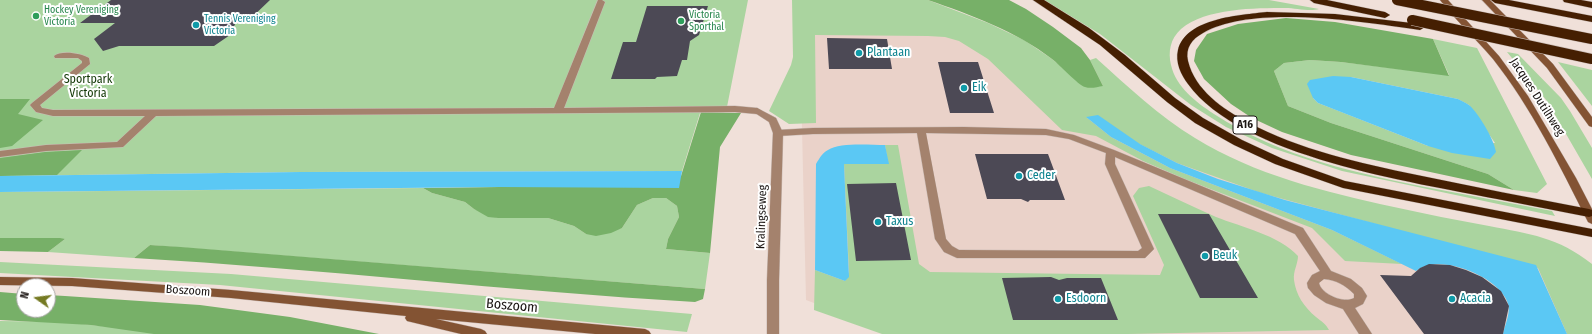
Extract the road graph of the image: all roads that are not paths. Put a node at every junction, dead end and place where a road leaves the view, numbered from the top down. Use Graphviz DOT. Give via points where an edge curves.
graph roads {
  1 [pos="1037,0"];
  2 [pos="1314,0"];
  3 [pos="1397,0"];
  4 [pos="1444,0"];
  5 [pos="1486,0"];
  6 [pos="1495,0"];
  7 [pos="1567,0"];
  8 [pos="601,2"];
  9 [pos="1592,5"];
  10 [pos="1592,20"];
  11 [pos="1494,38"];
  12 [pos="1592,39"];
  13 [pos="58,56"];
  14 [pos="1592,59"];
  15 [pos="558,110"];
  16 [pos="154,113"];
  17 [pos="1592,124"];
  18 [pos="921,130"];
  19 [pos="778,133"];
  20 [pos="1111,152"];
  21 [pos="0,154"];
  22 [pos="1591,216"];
  23 [pos="1592,233"];
  24 [pos="1328,275"];
  25 [pos="0,281"];
  26 [pos="1347,305"];
  27 [pos="376,309"];
  28 [pos="481,334"];
  29 [pos="645,334"];
  30 [pos="773,334"];
  31 [pos="1366,334"];
  1 -- 23 [label="highway, A16" via="1087,30 1180,107 1211,129 1257,153 1343,184"];
  2 -- 11 [label="highway, A16, bridge"];
  3 -- 12 [label="highway, bridge"];
  4 -- 22 [label="main road, Jacques Dutilhweg" via="1515,83"];
  5 -- 17 [label="main road, Jacques Dutilhweg" via="1550,66"];
  6 -- 10 [label="highway"];
  7 -- 9 [label="highway"];
  8 -- 15 [label="street"];
  11 -- 14 [label="highway, A16, bridge"];
  11 -- 22 [label="highway, A16, bridge" via="1298,12 1264,13 1219,20 1195,32 1185,42 1181,53 1182,65 1188,76 1197,88 1226,113 1289,144 1373,169"];
  13 -- 16 [label="street" via="80,56 86,60 86,64 35,105 39,110 52,113"];
  15 -- 16 [label="street"];
  15 -- 19 [label="street" via="757,111 773,120"];
  16 -- 21 [label="street" via="120,145 46,148"];
  18 -- 19 [label="street"];
  18 -- 20 [label="street" via="1046,132 1071,136"];
  18 -- 20 [label="street" via="941,239 948,249 957,254 1141,255 1148,249 1110,164"];
  19 -- 30 [label="street, Kralingseweg"];
  20 -- 24 [label="street" via="1299,231"];
  24 -- 26 [label="street" via="1315,279 1316,289 1329,300"];
  24 -- 26 [label="street" via="1345,279 1358,290 1360,301"];
  25 -- 27 [label="main road, Boszoom" via="102,284"];
  26 -- 31 [label="street"];
  27 -- 28 [label="main road, Boszoom"];
  27 -- 29 [label="main road, Boszoom"];
}
